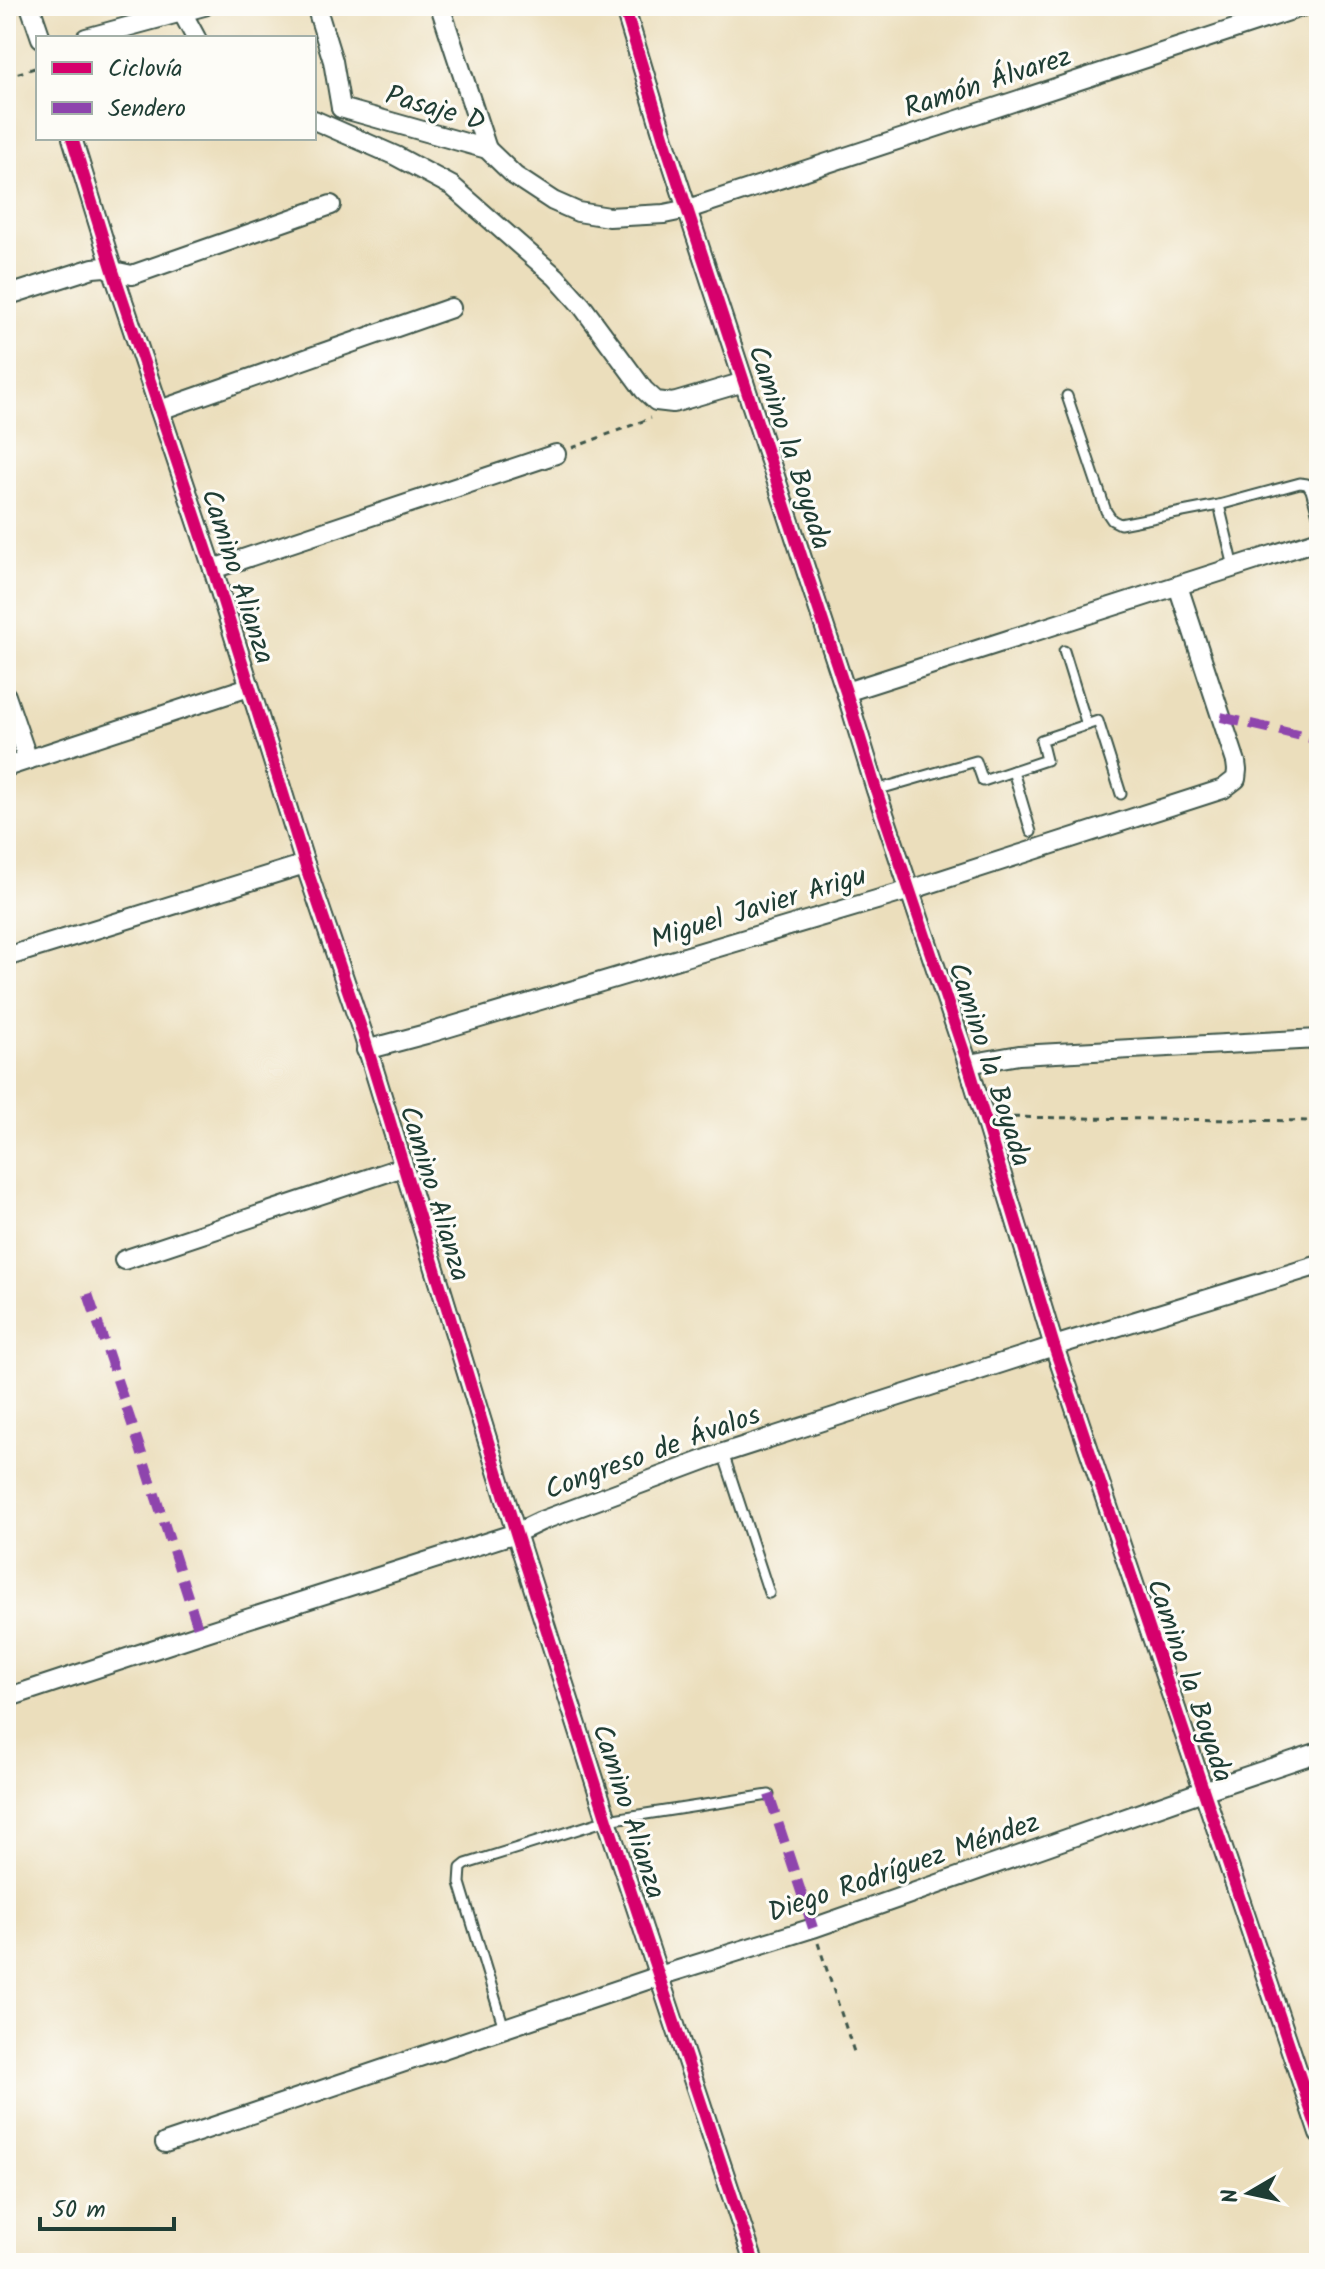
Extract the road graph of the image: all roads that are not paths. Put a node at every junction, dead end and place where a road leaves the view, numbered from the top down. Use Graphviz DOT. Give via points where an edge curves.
graph roads {
  1 [pos="30,6"];
  2 [pos="204,6"];
  3 [pos="316,6"];
  4 [pos="440,6"];
  5 [pos="624,6"];
  6 [pos="1304,6"];
  7 [pos="182,12"];
  8 [pos="40,36"];
  9 [pos="93,36"];
  10 [pos="195,36"];
  11 [pos="341,108"];
  12 [pos="322,123"];
  13 [pos="73,140"];
  14 [pos="487,149"];
  15 [pos="331,205"];
  16 [pos="688,209"];
  17 [pos="113,271"];
  18 [pos="6,296"];
  19 [pos="451,308"];
  20 [pos="744,382"];
  21 [pos="1067,396"];
  22 [pos="160,410"];
  23 [pos="556,454"];
  24 [pos="1219,505"];
  25 [pos="1319,518"];
  26 [pos="1319,540"];
  27 [pos="1234,567"];
  28 [pos="213,569"];
  29 [pos="1178,586"];
  30 [pos="1064,651"];
  31 [pos="249,687"];
  32 [pos="846,692"];
  33 [pos="6,696"];
  34 [pos="1087,725"];
  35 [pos="28,760"];
  36 [pos="6,767"];
  37 [pos="1013,771"];
  38 [pos="876,790"];
  39 [pos="1121,794"];
  40 [pos="1031,832"];
  41 [pos="305,864"];
  42 [pos="910,890"];
  43 [pos="6,957"];
  44 [pos="1319,1039"];
  45 [pos="366,1050"];
  46 [pos="968,1064"];
  47 [pos="403,1167"];
  48 [pos="124,1260"];
  49 [pos="1319,1265"];
  50 [pos="1054,1346"];
  51 [pos="723,1453"];
  52 [pos="516,1533"];
  53 [pos="769,1593"];
  54 [pos="6,1698"];
  55 [pos="1319,1752"];
  56 [pos="1203,1791"];
  57 [pos="769,1795"];
  58 [pos="607,1820"];
  59 [pos="659,1976"];
  60 [pos="504,2028"];
  61 [pos="1319,2134"];
  62 [pos="165,2143"];
  63 [pos="754,2263"];
  1 -- 8 [label="street"];
  2 -- 7 [label="street"];
  3 -- 11 [label="street"];
  4 -- 14 [label="street"];
  5 -- 16 [label="street, Camino la Boyada"];
  6 -- 16 [label="street, Ramón Álvarez"];
  7 -- 9 [label="street"];
  7 -- 10 [label="street"];
  11 -- 12 [label="street"];
  11 -- 14 [label="street, Pasaje D"];
  12 -- 20 [label="street" via="452,186 556,277 656,401 673,403"];
  13 -- 17 [label="street, Camino Alianza"];
  14 -- 16 [label="street, Pasaje D" via="515,176 578,212 609,217"];
  15 -- 17 [label="street" via="132,275"];
  16 -- 20 [label="street, Camino la Boyada"];
  17 -- 18 [label="street" via="93,268"];
  17 -- 22 [label="street, Camino Alianza"];
  19 -- 22 [label="street"];
  20 -- 32 [label="street, Camino la Boyada"];
  21 -- 24 [label="lane" via="1112,520 1120,524"];
  22 -- 28 [label="street, Camino Alianza"];
  23 -- 28 [label="street"];
  24 -- 25 [label="lane" via="1300,483 1311,490"];
  24 -- 27 [label="lane"];
  26 -- 27 [label="street"];
  27 -- 29 [label="street"];
  28 -- 31 [label="street, Camino Alianza"];
  29 -- 32 [label="street"];
  29 -- 42 [label="street, Miguel Javier Arigu" via="1236,762 1236,779 1223,789"];
  30 -- 34 [label="lane"];
  31 -- 35 [label="street"];
  31 -- 41 [label="street, Camino Alianza"];
  32 -- 38 [label="street, Camino la Boyada"];
  33 -- 35 [label="street"];
  34 -- 37 [label="lane" via="1041,740 1046,760"];
  34 -- 39 [label="lane" via="1098,721"];
  35 -- 36 [label="street"];
  37 -- 38 [label="lane" via="983,781 976,761"];
  37 -- 40 [label="lane"];
  38 -- 42 [label="street, Camino la Boyada"];
  41 -- 43 [label="street"];
  41 -- 45 [label="street, Camino Alianza"];
  42 -- 45 [label="street, Miguel Javier Arigu"];
  42 -- 46 [label="street, Camino la Boyada"];
  44 -- 46 [label="street" via="1019,1055"];
  45 -- 47 [label="street, Camino Alianza"];
  46 -- 50 [label="street, Camino la Boyada"];
  47 -- 48 [label="street"];
  47 -- 52 [label="street, Camino Alianza"];
  49 -- 50 [label="street, Congreso de Ávalos"];
  50 -- 51 [label="street, Congreso de Ávalos"];
  50 -- 56 [label="street, Camino la Boyada"];
  51 -- 52 [label="street, Congreso de Ávalos"];
  51 -- 53 [label="lane"];
  52 -- 54 [label="street, Congreso de Ávalos"];
  52 -- 58 [label="street, Camino Alianza"];
  55 -- 56 [label="street, Diego Rodríguez Méndez"];
  56 -- 59 [label="street, Diego Rodríguez Méndez" via="813,1928"];
  56 -- 61 [label="street, Camino la Boyada"];
  57 -- 58 [label="lane"];
  58 -- 59 [label="street, Camino Alianza"];
  58 -- 60 [label="lane" via="461,1868 460,1883"];
  59 -- 60 [label="street, Diego Rodríguez Méndez"];
  59 -- 63 [label="street, Camino Alianza"];
  60 -- 62 [label="street, Diego Rodríguez Méndez"];
}
